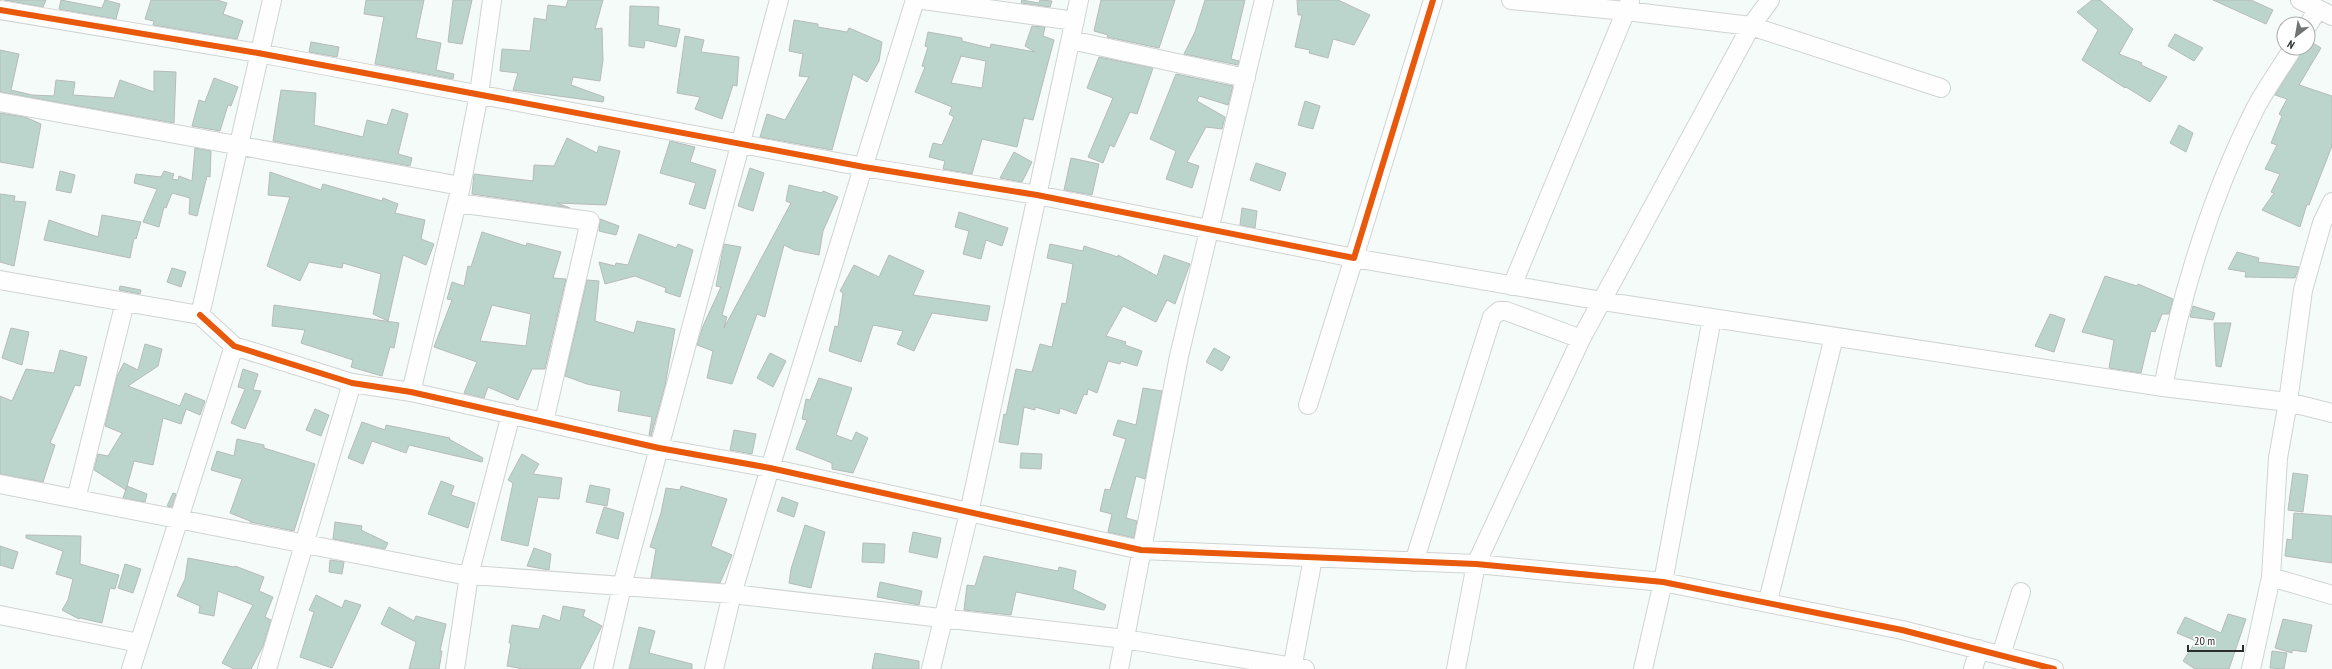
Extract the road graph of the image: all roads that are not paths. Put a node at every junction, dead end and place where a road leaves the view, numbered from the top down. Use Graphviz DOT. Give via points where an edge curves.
graph roads {
  1 [pos="272,0"];
  2 [pos="492,0"];
  3 [pos="779,0"];
  4 [pos="915,0"];
  5 [pos="923,0"];
  6 [pos="1079,0"];
  7 [pos="1264,0"];
  8 [pos="1433,0"];
  9 [pos="1510,0"];
  10 [pos="1770,0"];
  11 [pos="2300,0"];
  12 [pos="1628,5"];
  13 [pos="0,10"];
  14 [pos="2325,13"];
  15 [pos="2316,19"];
  16 [pos="1075,21"];
  17 [pos="1751,26"];
  18 [pos="1071,40"];
  19 [pos="258,53"];
  20 [pos="2288,56"];
  21 [pos="1246,78"];
  22 [pos="1941,88"];
  23 [pos="479,94"];
  24 [pos="0,102"];
  25 [pos="238,145"];
  26 [pos="741,145"];
  27 [pos="864,167"];
  28 [pos="459,194"];
  29 [pos="1038,195"];
  30 [pos="2332,202"];
  31 [pos="1209,230"];
  32 [pos="1354,258"];
  33 [pos="0,280"];
  34 [pos="1512,286"];
  35 [pos="1602,301"];
  36 [pos="125,302"];
  37 [pos="200,315"];
  38 [pos="1712,318"];
  39 [pos="1834,337"];
  40 [pos="1581,339"];
  41 [pos="234,346"];
  42 [pos="352,383"];
  43 [pos="2163,387"];
  44 [pos="411,392"];
  45 [pos="2288,402"];
  46 [pos="1308,405"];
  47 [pos="2332,413"];
  48 [pos="511,414"];
  49 [pos="544,422"];
  50 [pos="660,448"];
  51 [pos="770,468"];
  52 [pos="0,484"];
  53 [pos="76,499"];
  54 [pos="969,513"];
  55 [pos="178,519"];
  56 [pos="305,544"];
  57 [pos="1141,550"];
  58 [pos="1313,558"];
  59 [pos="1414,562"];
  60 [pos="1476,564"];
  61 [pos="469,575"];
  62 [pos="2271,577"];
  63 [pos="1663,582"];
  64 [pos="622,586"];
  65 [pos="2021,592"];
  66 [pos="732,594"];
  67 [pos="2332,595"];
  68 [pos="1768,601"];
  69 [pos="0,615"];
  70 [pos="942,620"];
  71 [pos="1125,639"];
  72 [pos="139,643"];
  73 [pos="1979,649"];
  74 [pos="2001,655"];
  75 [pos="1296,668"];
  76 [pos="131,669"];
  77 [pos="267,669"];
  78 [pos="456,669"];
  79 [pos="603,669"];
  80 [pos="714,669"];
  81 [pos="931,669"];
  82 [pos="1119,669"];
  83 [pos="1456,669"];
  84 [pos="1643,669"];
  85 [pos="1973,669"];
  86 [pos="2054,669"];
  87 [pos="2251,669"];
  1 -- 19 [label="street"];
  2 -- 23 [label="street"];
  3 -- 26 [label="street"];
  4 -- 27 [label="street"];
  5 -- 16 [label="street"];
  6 -- 16 [label="street"];
  7 -- 21 [label="street"];
  8 -- 32 [label="street"];
  9 -- 12 [label="street"];
  10 -- 17 [label="street"];
  11 -- 14 [label="street"];
  12 -- 17 [label="street"];
  12 -- 34 [label="street"];
  13 -- 19 [label="street"];
  14 -- 15 [label="street"];
  16 -- 18 [label="street"];
  17 -- 22 [label="street"];
  17 -- 35 [label="street"];
  18 -- 21 [label="street"];
  18 -- 29 [label="street"];
  19 -- 23 [label="street"];
  19 -- 25 [label="street"];
  20 -- 43 [label="street" via="2257,107 2209,215 2173,339"];
  21 -- 31 [label="street"];
  23 -- 26 [label="street"];
  23 -- 28 [label="street"];
  24 -- 25 [label="street"];
  25 -- 28 [label="street"];
  25 -- 37 [label="street"];
  26 -- 27 [label="street"];
  26 -- 50 [label="street"];
  27 -- 29 [label="street"];
  27 -- 51 [label="street"];
  28 -- 44 [label="street"];
  28 -- 49 [label="street" via="590,222"];
  29 -- 31 [label="street"];
  29 -- 54 [label="street"];
  30 -- 45 [label="street" via="2322,223 2303,290"];
  31 -- 32 [label="street"];
  31 -- 57 [label="street" via="1179,356"];
  32 -- 34 [label="street"];
  32 -- 46 [label="street"];
  33 -- 36 [label="street"];
  34 -- 35 [label="street"];
  35 -- 38 [label="street"];
  35 -- 40 [label="street"];
  36 -- 37 [label="street"];
  36 -- 53 [label="street"];
  37 -- 41 [label="street"];
  38 -- 39 [label="street"];
  38 -- 63 [label="street"];
  39 -- 43 [label="street"];
  39 -- 68 [label="street"];
  40 -- 59 [label="street" via="1506,311 1499,311 1492,316"];
  40 -- 60 [label="street"];
  41 -- 42 [label="street"];
  41 -- 55 [label="street"];
  42 -- 44 [label="street"];
  42 -- 56 [label="street"];
  43 -- 45 [label="street"];
  44 -- 48 [label="street"];
  45 -- 47 [label="street"];
  45 -- 62 [label="street" via="2278,458"];
  48 -- 49 [label="street"];
  48 -- 61 [label="street"];
  49 -- 50 [label="street"];
  50 -- 51 [label="street"];
  50 -- 64 [label="street"];
  51 -- 54 [label="street"];
  51 -- 66 [label="street"];
  52 -- 53 [label="street"];
  53 -- 55 [label="street"];
  54 -- 57 [label="street"];
  54 -- 70 [label="street"];
  55 -- 56 [label="street"];
  55 -- 72 [label="street"];
  56 -- 61 [label="street"];
  56 -- 77 [label="street"];
  57 -- 58 [label="street"];
  57 -- 71 [label="street"];
  58 -- 59 [label="street"];
  58 -- 75 [label="street"];
  59 -- 60 [label="street"];
  60 -- 63 [label="street"];
  60 -- 83 [label="street"];
  61 -- 64 [label="street"];
  61 -- 78 [label="street"];
  62 -- 67 [label="street"];
  62 -- 87 [label="street"];
  63 -- 68 [label="street"];
  63 -- 84 [label="street"];
  64 -- 66 [label="street"];
  64 -- 79 [label="street"];
  65 -- 74 [label="street"];
  66 -- 70 [label="street"];
  66 -- 80 [label="street"];
  68 -- 73 [label="street"];
  69 -- 72 [label="street"];
  70 -- 71 [label="street"];
  70 -- 81 [label="street"];
  71 -- 75 [label="street"];
  71 -- 82 [label="street"];
  72 -- 76 [label="street"];
  73 -- 74 [label="street"];
  73 -- 85 [label="street"];
  74 -- 86 [label="street"];
}
